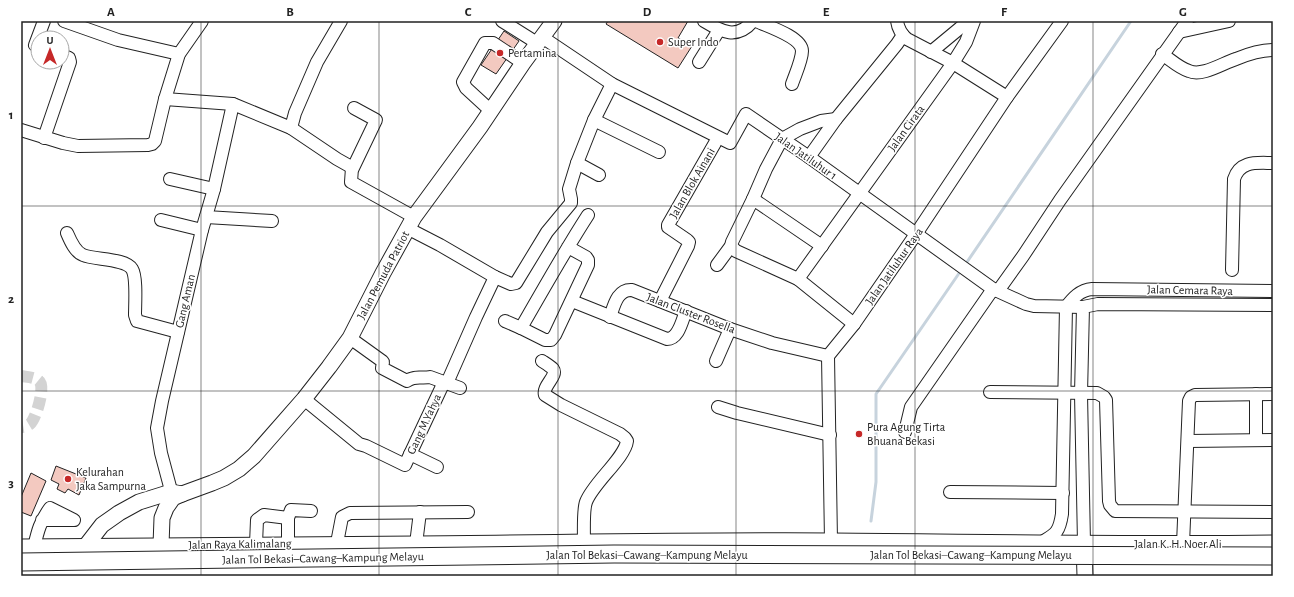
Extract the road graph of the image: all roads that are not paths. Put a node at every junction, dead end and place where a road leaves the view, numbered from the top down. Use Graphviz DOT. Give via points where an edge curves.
graph roads {
  1 [pos="64,21"];
  2 [pos="202,21"];
  3 [pos="340,21"];
  4 [pos="502,21"];
  5 [pos="554,21"];
  6 [pos="704,21"];
  7 [pos="754,21"];
  8 [pos="897,21"];
  9 [pos="970,21"];
  10 [pos="974,21"];
  11 [pos="1062,21"];
  12 [pos="1187,21"];
  13 [pos="1229,21"];
  14 [pos="719,30"];
  15 [pos="1179,32"];
  16 [pos="903,35"];
  17 [pos="540,40"];
  18 [pos="1273,50"];
  19 [pos="932,52"];
  20 [pos="179,54"];
  21 [pos="1162,54"];
  22 [pos="699,62"];
  23 [pos="524,63"];
  24 [pos="954,63"];
  25 [pos="67,70"];
  26 [pos="612,84"];
  27 [pos="792,84"];
  28 [pos="1007,97"];
  29 [pos="165,99"];
  30 [pos="233,104"];
  31 [pos="354,108"];
  32 [pos="491,111"];
  33 [pos="836,119"];
  34 [pos="594,120"];
  35 [pos="291,128"];
  36 [pos="21,130"];
  37 [pos="44,138"];
  38 [pos="782,139"];
  39 [pos="715,144"];
  40 [pos="659,152"];
  41 [pos="809,157"];
  42 [pos="577,163"];
  43 [pos="1273,163"];
  44 [pos="352,168"];
  45 [pos="599,175"];
  46 [pos="170,180"];
  47 [pos="214,190"];
  48 [pos="860,194"];
  49 [pos="753,199"];
  50 [pos="588,215"];
  51 [pos="206,217"];
  52 [pos="162,220"];
  53 [pos="272,221"];
  54 [pos="411,222"];
  55 [pos="202,230"];
  56 [pos="67,233"];
  57 [pos="916,234"];
  58 [pos="732,246"];
  59 [pos="822,246"];
  60 [pos="568,247"];
  61 [pos="717,265"];
  62 [pos="1232,270"];
  63 [pos="495,277"];
  64 [pos="798,279"];
  65 [pos="995,290"];
  66 [pos="1230,291"];
  67 [pos="1273,291"];
  68 [pos="572,301"];
  69 [pos="660,301"];
  70 [pos="1230,305"];
  71 [pos="1273,305"];
  72 [pos="1066,307"];
  73 [pos="1083,307"];
  74 [pos="686,310"];
  75 [pos="610,317"];
  76 [pos="505,321"];
  77 [pos="854,324"];
  78 [pos="521,328"];
  79 [pos="730,329"];
  80 [pos="178,332"];
  81 [pos="350,338"];
  82 [pos="828,356"];
  83 [pos="716,360"];
  84 [pos="542,361"];
  85 [pos="446,383"];
  86 [pos="460,388"];
  87 [pos="990,392"];
  88 [pos="1065,394"];
  89 [pos="1081,394"];
  90 [pos="1256,394"];
  91 [pos="1273,394"];
  92 [pos="304,399"];
  93 [pos="718,407"];
  94 [pos="905,432"];
  95 [pos="830,435"];
  96 [pos="1256,440"];
  97 [pos="1273,440"];
  98 [pos="1188,441"];
  99 [pos="410,454"];
  100 [pos="438,467"];
  101 [pos="950,492"];
  102 [pos="1063,493"];
  103 [pos="175,495"];
  104 [pos="311,512"];
  105 [pos="420,512"];
  106 [pos="468,512"];
  107 [pos="1273,512"];
  108 [pos="1184,515"];
  109 [pos="288,518"];
  110 [pos="42,520"];
  111 [pos="832,541"];
  112 [pos="584,542"];
  113 [pos="337,543"];
  114 [pos="1080,543"];
  115 [pos="1273,543"];
  116 [pos="256,544"];
  117 [pos="288,544"];
  118 [pos="416,544"];
  119 [pos="1039,544"];
  120 [pos="1183,544"];
  121 [pos="161,545"];
  122 [pos="28,547"];
  123 [pos="85,547"];
  124 [pos="1273,556"];
  125 [pos="21,562"];
  126 [pos="1081,569"];
  1 -- 20 [label="street" via="118,40"];
  2 -- 20 [label="street"];
  3 -- 35 [label="street" via="317,62"];
  4 -- 17 [label="street, Jalan Jatiluhur 1"];
  5 -- 17 [label="main road, Jalan Pemuda Patriot"];
  6 -- 14 [label="street"];
  7 -- 14 [label="street" via="734,32"];
  7 -- 27 [label="street" via="793,38 801,46 802,52"];
  8 -- 16 [label="street"];
  9 -- 19 [label="street"];
  10 -- 24 [label="street, Jalan Cirata"];
  11 -- 28 [label="street, Jalan Jatiluhur Raya"];
  12 -- 15 [label="street"];
  13 -- 15 [label="street"];
  14 -- 22 [label="street"];
  15 -- 21 [label="street"];
  16 -- 19 [label="street"];
  16 -- 33 [label="street"];
  17 -- 23 [label="main road, Jalan Pemuda Patriot"];
  17 -- 26 [label="street, Jalan Jatiluhur 1"];
  18 -- 21 [label="street" via="1255,52 1195,73 1189,72"];
  19 -- 24 [label="street"];
  20 -- 29 [label="street"];
  21 -- 65 [label="street" via="1023,256"];
  23 -- 32 [label="main road, Jalan Pemuda Patriot"];
  23 -- 32 [label="street" via="493,43 485,43 463,82 466,88"];
  24 -- 28 [label="street"];
  24 -- 48 [label="street, Jalan Cirata"];
  25 -- 37 [label="street"];
  26 -- 34 [label="street"];
  26 -- 38 [label="street, Jalan Jatiluhur 1" via="730,143 746,114"];
  28 -- 57 [label="street, Jalan Jatiluhur Raya"];
  29 -- 30 [label="street"];
  29 -- 37 [label="street" via="155,141 150,145 78,146"];
  30 -- 35 [label="street"];
  30 -- 47 [label="street, Gang Aman"];
  31 -- 44 [label="street" via="376,120"];
  32 -- 54 [label="main road, Jalan Pemuda Patriot"];
  33 -- 38 [label="street" via="821,121"];
  33 -- 41 [label="street"];
  34 -- 40 [label="street"];
  34 -- 42 [label="street"];
  35 -- 44 [label="street"];
  36 -- 37 [label="street"];
  38 -- 41 [label="street, Jalan Jatiluhur 1"];
  38 -- 49 [label="street"];
  39 -- 69 [label="street, Jalan Blok Ainani" via="668,225 687,240 688,246"];
  41 -- 48 [label="street, Jalan Jatiluhur 1"];
  42 -- 45 [label="street"];
  42 -- 63 [label="street" via="569,189 571,203 547,232 516,283 511,284"];
  43 -- 62 [label="street" via="1253,163 1236,173"];
  44 -- 54 [label="street" via="351,182"];
  46 -- 47 [label="street"];
  47 -- 51 [label="street, Gang Aman"];
  48 -- 57 [label="street, Jalan Jatiluhur 1"];
  48 -- 59 [label="street, Jalan Cirata"];
  49 -- 58 [label="street"];
  49 -- 59 [label="street"];
  50 -- 60 [label="street"];
  51 -- 53 [label="street"];
  51 -- 55 [label="street, Gang Aman"];
  52 -- 55 [label="street"];
  54 -- 63 [label="street" via="440,245"];
  54 -- 81 [label="main road, Jalan Pemuda Patriot"];
  55 -- 80 [label="street, Gang Aman"];
  56 -- 80 [label="street" via="82,255 125,264 132,268 136,321"];
  57 -- 65 [label="street, Jalan Jatiluhur 1"];
  57 -- 77 [label="street, Jalan Jatiluhur Raya"];
  58 -- 61 [label="street"];
  58 -- 64 [label="street" via="736,251"];
  59 -- 64 [label="street, Jalan Cirata"];
  60 -- 68 [label="street" via="588,262"];
  60 -- 78 [label="street"];
  63 -- 85 [label="street, Gang M.Yahya"];
  64 -- 77 [label="street"];
  65 -- 72 [label="street, Jalan Jatiluhur 1" via="1034,306"];
  65 -- 94 [label="street" via="911,407"];
  66 -- 67 [label="street, Jalan Cemara Raya"];
  66 -- 70 [label="street"];
  66 -- 72 [label="street, Jalan Cemara Raya" via="1086,289 1075,296"];
  68 -- 75 [label="street"];
  68 -- 78 [label="street" via="551,340 545,340"];
  69 -- 74 [label="street, Jalan Cluster Rosella"];
  69 -- 75 [label="street, Jalan Cluster Rosella" via="632,290 625,290 618,296"];
  70 -- 71 [label="street, Jalan Cemara Raya"];
  70 -- 73 [label="street, Jalan Cemara Raya" via="1098,304"];
  72 -- 73 [label="street, Jalan Jatiluhur 1"];
  72 -- 88 [label="street"];
  73 -- 89 [label="street"];
  74 -- 75 [label="street" via="676,335 670,339"];
  74 -- 79 [label="street, Jalan Cluster Rosella"];
  76 -- 78 [label="street"];
  77 -- 82 [label="street, Jalan Jatiluhur Raya"];
  79 -- 82 [label="street, Jalan Cluster Rosella" via="787,348"];
  79 -- 83 [label="street"];
  80 -- 103 [label="street, Gang Aman" via="157,428 161,453"];
  81 -- 85 [label="street" via="382,361 382,368 407,381 415,377 430,377"];
  81 -- 92 [label="main road, Jalan Pemuda Patriot"];
  82 -- 95 [label="street"];
  84 -- 112 [label="street" via="554,370 544,390 545,395 620,434 627,441 624,450 589,494 585,504"];
  85 -- 86 [label="street"];
  85 -- 99 [label="street, Gang M.Yahya"];
  87 -- 88 [label="street"];
  88 -- 89 [label="street"];
  88 -- 102 [label="street"];
  89 -- 108 [label="street" via="1097,393 1106,400 1109,501 1112,508 1120,512"];
  89 -- 114 [label="street"];
  90 -- 91 [label="street"];
  90 -- 96 [label="street"];
  90 -- 98 [label="street" via="1192,395 1189,402"];
  92 -- 99 [label="street, Gang M.Yahya" via="359,444 405,465"];
  92 -- 103 [label="main road, Jalan Pemuda Patriot" via="254,456 239,469 212,484"];
  93 -- 95 [label="street"];
  95 -- 111 [label="street"];
  96 -- 97 [label="street"];
  96 -- 98 [label="street"];
  98 -- 108 [label="street"];
  99 -- 100 [label="street"];
  101 -- 102 [label="street"];
  102 -- 119 [label="street" via="1060,527 1055,534"];
  103 -- 121 [label="main road" via="162,518"];
  103 -- 123 [label="main road, Jalan Pemuda Patriot" via="139,502 119,512 102,526"];
  104 -- 109 [label="street" via="291,510"];
  105 -- 106 [label="street"];
  105 -- 113 [label="street" via="346,514 342,517"];
  105 -- 118 [label="street"];
  107 -- 108 [label="street"];
  108 -- 120 [label="street"];
  109 -- 116 [label="street" via="264,515 257,520"];
  109 -- 117 [label="street"];
  110 -- 122 [label="street"];
  111 -- 112 [label="main road, Jalan Raya Kalimalang"];
  111 -- 119 [label="main road, Jalan Raya Kalimalang"];
  112 -- 118 [label="main road, Jalan Raya Kalimalang"];
  113 -- 117 [label="main road, Jalan Raya Kalimalang"];
  113 -- 118 [label="main road, Jalan Raya Kalimalang"];
  114 -- 119 [label="main road, Jalan Raya Kalimalang"];
  114 -- 120 [label="main road, Jalan K. H. Noer Ali"];
  114 -- 126 [label="main road"];
  115 -- 120 [label="main road, Jalan K. H. Noer Ali"];
  116 -- 117 [label="main road, Jalan Raya Kalimalang"];
  116 -- 121 [label="main road, Jalan Raya Kalimalang"];
  121 -- 123 [label="main road, Jalan Raya Kalimalang"];
  122 -- 123 [label="main road, Jalan Raya Kalimalang"];
  124 -- 125 [label="highway, Jalan Tol Bekasi–Cawang–Kampung Melayu, bridge" via="614,554"];
}
